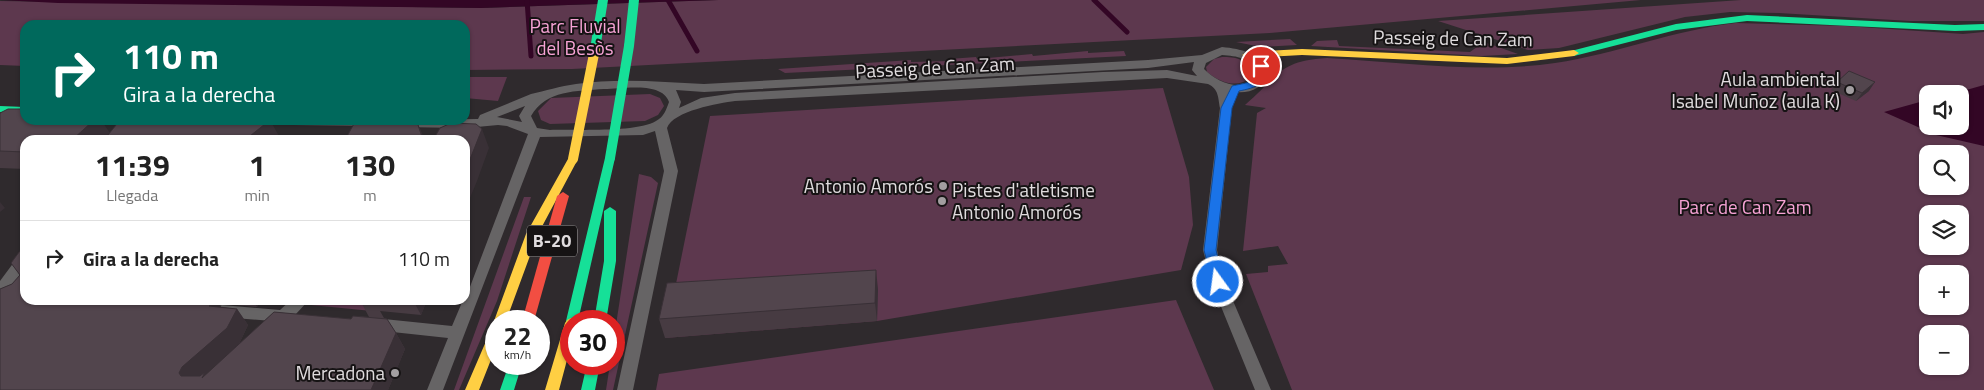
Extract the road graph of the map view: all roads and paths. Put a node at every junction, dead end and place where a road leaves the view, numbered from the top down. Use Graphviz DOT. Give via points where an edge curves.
graph roads {
  1 [pos="603,0"];
  2 [pos="634,0"];
  3 [pos="1984,27"];
  4 [pos="1247,56"];
  5 [pos="1202,58"];
  6 [pos="1207,81"];
  7 [pos="662,86"];
  8 [pos="1220,86"];
  9 [pos="1235,88"];
  10 [pos="543,94"];
  11 [pos="1226,108"];
  12 [pos="0,109"];
  13 [pos="20,111"];
  14 [pos="20,117"];
  15 [pos="665,120"];
  16 [pos="470,122"];
  17 [pos="12,124"];
  18 [pos="470,124"];
  19 [pos="533,131"];
  20 [pos="610,158"];
  21 [pos="573,159"];
  22 [pos="20,265"];
  23 [pos="0,292"];
  24 [pos="17,292"];
  25 [pos="470,302"];
  26 [pos="295,305"];
  27 [pos="469,305"];
  28 [pos="207,310"];
  29 [pos="504,310"];
  30 [pos="531,310"];
  31 [pos="575,310"];
  32 [pos="602,310"];
  33 [pos="282,317"];
  34 [pos="305,318"];
  35 [pos="354,322"];
  36 [pos="268,330"];
  37 [pos="458,332"];
  38 [pos="485,359"];
  39 [pos="560,363"];
  40 [pos="512,375"];
  41 [pos="591,375"];
  42 [pos="435,390"];
  43 [pos="472,390"];
  44 [pos="507,390"];
  45 [pos="552,390"];
  46 [pos="588,390"];
  47 [pos="625,390"];
  48 [pos="1263,390"];
  1 -- 21 [label="main road, B-20, bridge"];
  2 -- 20 [label="main road, B-20, bridge" via="623,90"];
  3 -- 4 [label="main road, Passeig de Can Zam" via="1747,18 1676,27 1580,52 1507,61 1302,52"];
  4 -- 5 [label="street" via="1222,51"];
  4 -- 9 [label="street" via="1261,66 1262,76 1254,85"];
  5 -- 6 [label="street" via="1198,70"];
  5 -- 7 [label="street, Passeig de Can Zam" via="1148,64 743,86"];
  6 -- 8 [label="street, Passeig de Can Zam"];
  6 -- 15 [label="street, Passeig de Can Zam" via="1167,74 1103,76 735,97 705,101"];
  7 -- 10 [label="street" via="561,88"];
  7 -- 15 [label="street" via="674,97 674,107"];
  8 -- 9 [label="street, Passeig de Can Zam"];
  8 -- 11 [label="street" via="1224,91"];
  9 -- 11 [label="street"];
  10 -- 16 [label="street"];
  10 -- 19 [label="street" via="526,110 526,122"];
  11 -- 48 [label="street" via="1210,250 1218,282"];
  12 -- 13 [label="main road"];
  14 -- 17 [label="street"];
  15 -- 19 [label="street, Passeig de Can Zam" via="643,131 550,134"];
  15 -- 47 [label="street" via="659,131 671,171"];
  18 -- 19 [label="street" via="509,122"];
  19 -- 25 [label="street" via="531,148"];
  20 -- 31 [label="main road, B-20"];
  20 -- 32 [label="main road" via="610,260"];
  21 -- 29 [label="main road" via="532,234"];
  21 -- 30 [label="main road, B-20"];
  22 -- 23 [label="street"];
  23 -- 24 [label="street"];
  26 -- 33 [label="street"];
  27 -- 37 [label="street"];
  28 -- 33 [label="street"];
  33 -- 34 [label="street"];
  33 -- 36 [label="street"];
  35 -- 37 [label="street"];
  37 -- 42 [label="street"];
  38 -- 43 [label="main road"];
  39 -- 45 [label="main road, B-20"];
  40 -- 44 [label="main road"];
  41 -- 46 [label="main road"];
}
